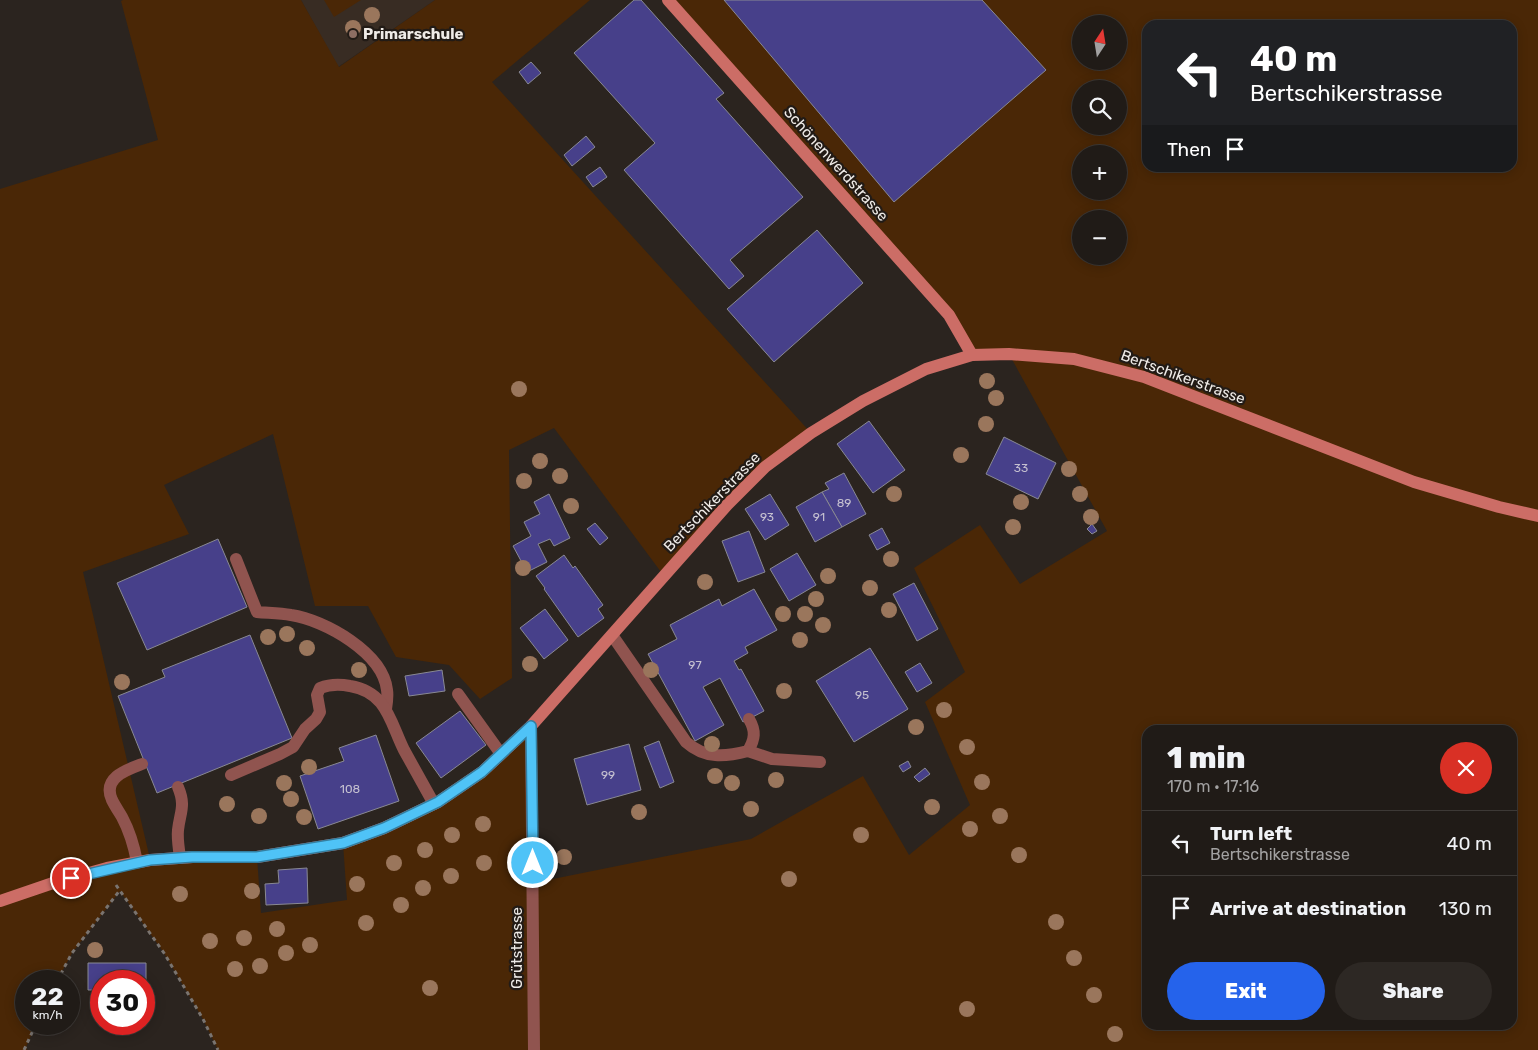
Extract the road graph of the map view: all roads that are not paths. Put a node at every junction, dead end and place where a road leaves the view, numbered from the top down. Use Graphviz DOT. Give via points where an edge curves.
graph roads {
  1 [pos="668,0"];
  2 [pos="972,354"];
  3 [pos="1538,516"];
  4 [pos="236,559"];
  5 [pos="612,635"];
  6 [pos="458,694"];
  7 [pos="386,709"];
  8 [pos="749,719"];
  9 [pos="531,726"];
  10 [pos="748,751"];
  11 [pos="502,754"];
  12 [pos="820,762"];
  13 [pos="142,764"];
  14 [pos="231,774"];
  15 [pos="178,787"];
  16 [pos="434,804"];
  17 [pos="180,858"];
  18 [pos="137,862"];
  19 [pos="0,901"];
  20 [pos="534,1050"];
  1 -- 2 [label="street, Schönenwerdstrasse" via="949,315"];
  2 -- 3 [label="street, Bertschikerstrasse" via="1074,359 1144,377 1414,482"];
  2 -- 5 [label="street, Bertschikerstrasse" via="926,370 864,401 811,433 766,467 727,505"];
  4 -- 7 [label="street" via="257,612 293,615 338,631 372,658 388,690"];
  5 -- 9 [label="street, Bertschikerstrasse"];
  5 -- 10 [label="street" via="686,742 710,755"];
  6 -- 11 [label="street"];
  7 -- 14 [label="street" via="374,695 358,687 344,684 320,688 317,695 320,712 293,747"];
  7 -- 16 [label="street"];
  8 -- 10 [label="street" via="754,726 754,734"];
  9 -- 11 [label="street, Bertschikerstrasse"];
  9 -- 20 [label="street, Grütstrasse"];
  10 -- 12 [label="street" via="772,759"];
  11 -- 16 [label="street, Bertschikerstrasse" via="482,772"];
  13 -- 18 [label="street" via="118,775 111,782 109,791 133,841"];
  15 -- 17 [label="street" via="182,796 178,830"];
  16 -- 17 [label="street, Bertschikerstrasse" via="343,843 257,857"];
  17 -- 18 [label="street, Bertschikerstrasse"];
  18 -- 19 [label="street, Bertschikerstrasse" via="54,883"];
}
